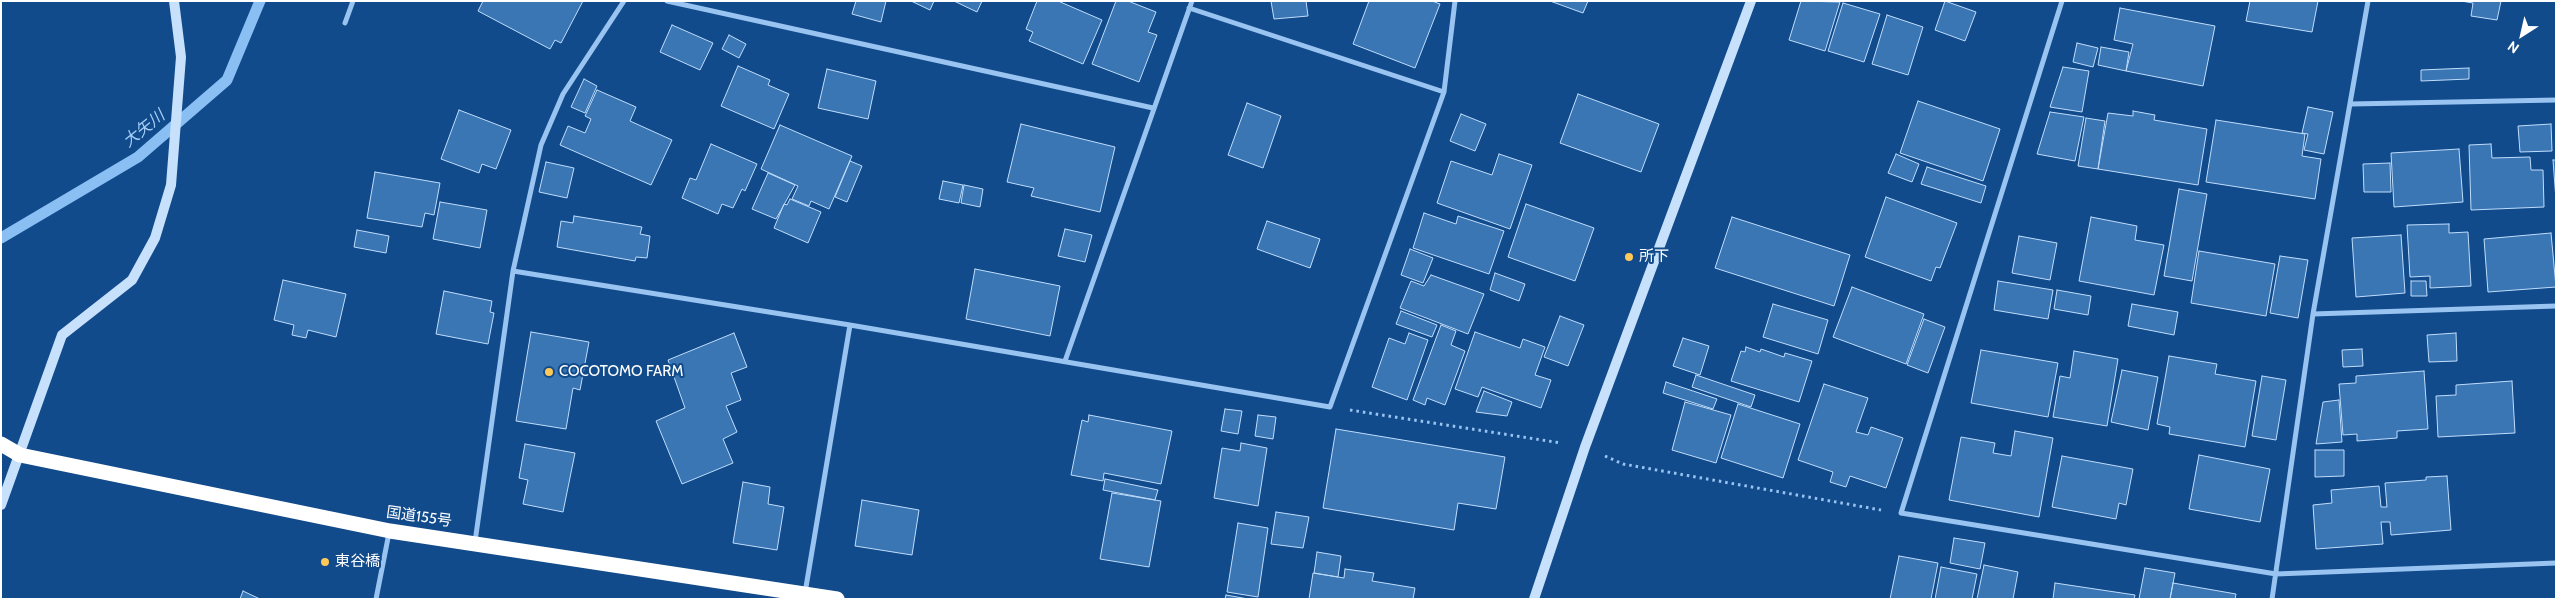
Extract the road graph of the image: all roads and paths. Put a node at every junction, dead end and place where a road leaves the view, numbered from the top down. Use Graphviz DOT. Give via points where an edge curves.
graph roads {
  1 [pos="174,1"];
  2 [pos="353,1"];
  3 [pos="624,1"];
  4 [pos="667,1"];
  5 [pos="1192,1"];
  6 [pos="1455,1"];
  7 [pos="1751,1"];
  8 [pos="2062,1"];
  9 [pos="2368,1"];
  10 [pos="1189,8"];
  11 [pos="345,23"];
  12 [pos="1444,92"];
  13 [pos="2556,100"];
  14 [pos="2351,104"];
  15 [pos="1153,108"];
  16 [pos="513,271"];
  17 [pos="2556,306"];
  18 [pos="2313,314"];
  19 [pos="850,324"];
  20 [pos="1065,361"];
  21 [pos="1330,407"];
  22 [pos="1,444"];
  23 [pos="1585,447"];
  24 [pos="20,455"];
  25 [pos="1,505"];
  26 [pos="1901,513"];
  27 [pos="390,531"];
  28 [pos="475,542"];
  29 [pos="2556,563"];
  30 [pos="2276,574"];
  31 [pos="805,593"];
  32 [pos="376,599"];
  33 [pos="837,599"];
  34 [pos="1534,599"];
  35 [pos="2272,599"];
  1 -- 24 [label="street" via="181,57 170,185 155,238 132,280 62,335"];
  2 -- 11 [label="street"];
  3 -- 16 [label="street" via="563,94 541,145"];
  4 -- 15 [label="street"];
  5 -- 10 [label="street"];
  6 -- 12 [label="street"];
  7 -- 23 [label="street"];
  8 -- 26 [label="street"];
  9 -- 14 [label="street"];
  10 -- 12 [label="street"];
  10 -- 15 [label="street"];
  12 -- 21 [label="street"];
  13 -- 14 [label="street"];
  14 -- 18 [label="street"];
  15 -- 20 [label="street"];
  16 -- 19 [label="street"];
  16 -- 28 [label="street"];
  17 -- 18 [label="street"];
  18 -- 30 [label="street"];
  19 -- 20 [label="street"];
  19 -- 31 [label="street"];
  20 -- 21 [label="street"];
  21 -- 23 [label="path"];
  22 -- 24 [label="highway, 国道155号"];
  23 -- 26 [label="path" via="1623,464"];
  23 -- 34 [label="street"];
  24 -- 25 [label="street"];
  24 -- 27 [label="highway, 国道155号"];
  26 -- 30 [label="street"];
  27 -- 28 [label="highway, 国道155号"];
  27 -- 32 [label="street"];
  28 -- 31 [label="highway, 国道155号"];
  29 -- 30 [label="street"];
  30 -- 35 [label="street"];
  31 -- 33 [label="highway, 国道155号"];
}
